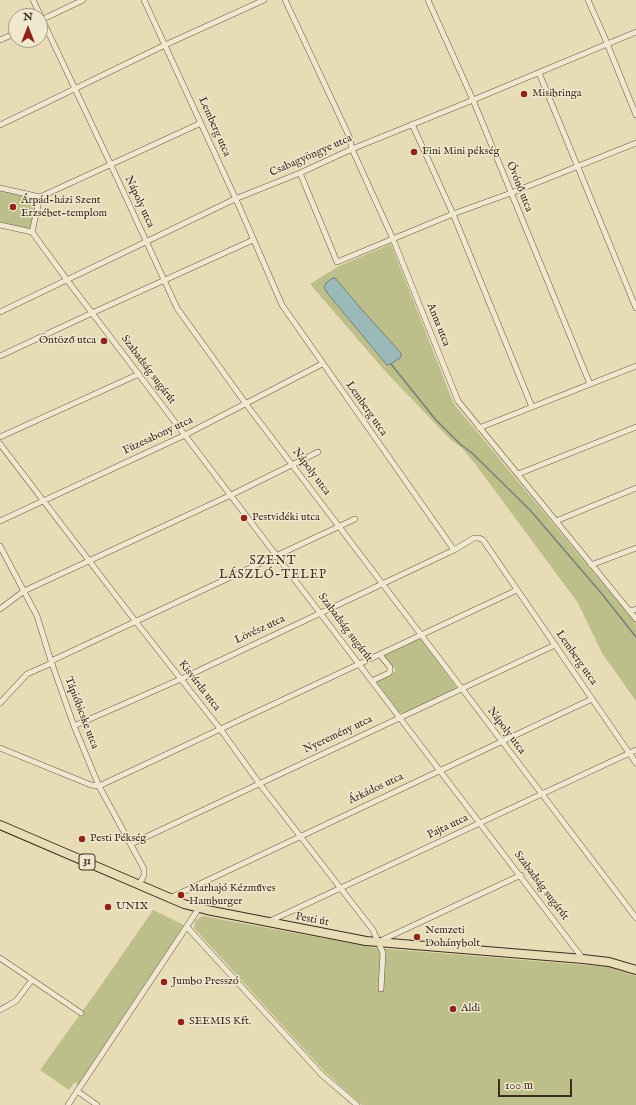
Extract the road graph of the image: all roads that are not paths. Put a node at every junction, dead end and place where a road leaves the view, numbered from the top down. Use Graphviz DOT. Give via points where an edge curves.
graph roads {
  1 [pos="83,0"];
  2 [pos="144,0"];
  3 [pos="264,0"];
  4 [pos="285,0"];
  5 [pos="428,0"];
  6 [pos="588,0"];
  7 [pos="48,17"];
  8 [pos="636,32"];
  9 [pos="48,34"];
  10 [pos="607,44"];
  11 [pos="165,45"];
  12 [pos="540,72"];
  13 [pos="75,88"];
  14 [pos="473,100"];
  15 [pos="636,115"];
  16 [pos="201,123"];
  17 [pos="412,124"];
  18 [pos="0,125"];
  19 [pos="636,143"];
  20 [pos="352,149"];
  21 [pos="111,165"];
  22 [pos="578,167"];
  23 [pos="300,172"];
  24 [pos="0,188"];
  25 [pos="511,193"];
  26 [pos="40,197"];
  27 [pos="236,199"];
  28 [pos="453,214"];
  29 [pos="0,225"];
  30 [pos="32,232"];
  31 [pos="393,239"];
  32 [pos="253,240"];
  33 [pos="147,242"];
  34 [pos="67,280"];
  35 [pos="164,280"];
  36 [pos="636,308"];
  37 [pos="0,312"];
  38 [pos="92,313"];
  39 [pos="0,356"];
  40 [pos="322,364"];
  41 [pos="636,366"];
  42 [pos="138,374"];
  43 [pos="590,384"];
  44 [pos="246,404"];
  45 [pos="532,407"];
  46 [pos="636,427"];
  47 [pos="479,428"];
  48 [pos="185,435"];
  49 [pos="0,437"];
  50 [pos="0,444"];
  51 [pos="318,452"];
  52 [pos="293,465"];
  53 [pos="518,474"];
  54 [pos="636,488"];
  55 [pos="231,495"];
  56 [pos="43,501"];
  57 [pos="355,519"];
  58 [pos="0,521"];
  59 [pos="556,522"];
  60 [pos="339,526"];
  61 [pos="0,546"];
  62 [pos="636,548"];
  63 [pos="454,550"];
  64 [pos="2,553"];
  65 [pos="277,556"];
  66 [pos="90,561"];
  67 [pos="591,565"];
  68 [pos="382,583"];
  69 [pos="517,590"];
  70 [pos="24,591"];
  71 [pos="0,609"];
  72 [pos="636,609"];
  73 [pos="320,612"];
  74 [pos="630,612"];
  75 [pos="636,619"];
  76 [pos="136,622"];
  77 [pos="422,635"];
  78 [pos="555,645"];
  79 [pos="380,655"];
  80 [pos="51,662"];
  81 [pos="360,665"];
  82 [pos="181,678"];
  83 [pos="372,681"];
  84 [pos="462,688"];
  85 [pos="592,699"];
  86 [pos="0,703"];
  87 [pos="400,718"];
  88 [pos="74,726"];
  89 [pos="221,730"];
  90 [pos="502,741"];
  91 [pos="0,748"];
  92 [pos="636,750"];
  93 [pos="630,753"];
  94 [pos="636,763"];
  95 [pos="440,770"];
  96 [pos="260,783"];
  97 [pos="99,786"];
  98 [pos="542,794"];
  99 [pos="481,823"];
  100 [pos="0,825"];
  101 [pos="299,836"];
  102 [pos="131,844"];
  103 [pos="521,875"];
  104 [pos="140,885"];
  105 [pos="340,888"];
  106 [pos="170,898"];
  107 [pos="199,908"];
  108 [pos="636,918"];
  109 [pos="268,922"];
  110 [pos="187,927"];
  111 [pos="379,942"];
  112 [pos="0,958"];
  113 [pos="584,959"];
  114 [pos="636,970"];
  115 [pos="32,980"];
  116 [pos="381,989"];
  117 [pos="0,1010"];
  118 [pos="81,1013"];
  119 [pos="77,1091"];
  120 [pos="68,1105"];
  121 [pos="97,1105"];
  122 [pos="357,1105"];
  1 -- 7 [label="street"];
  2 -- 11 [label="street, Lemberg utca"];
  3 -- 11 [label="street"];
  4 -- 20 [label="street, Anna utca" via="349,136"];
  5 -- 14 [label="street, Óvónő utca"];
  6 -- 10 [label="street"];
  8 -- 10 [label="street, Csabagyöngye utca"];
  9 -- 13 [label="street, Nápoly utca"];
  10 -- 12 [label="street, Csabagyöngye utca"];
  10 -- 15 [label="street"];
  11 -- 13 [label="street"];
  11 -- 16 [label="street, Lemberg utca"];
  12 -- 14 [label="street, Csabagyöngye utca"];
  12 -- 22 [label="street"];
  13 -- 18 [label="street"];
  13 -- 21 [label="street, Nápoly utca"];
  14 -- 17 [label="street, Csabagyöngye utca"];
  14 -- 25 [label="street, Óvónő utca"];
  16 -- 21 [label="street"];
  16 -- 27 [label="street, Lemberg utca"];
  17 -- 20 [label="street, Csabagyöngye utca"];
  17 -- 28 [label="street"];
  19 -- 22 [label="street"];
  20 -- 23 [label="street, Csabagyöngye utca"];
  20 -- 31 [label="street, Anna utca"];
  21 -- 26 [label="street"];
  21 -- 33 [label="street, Nápoly utca"];
  22 -- 25 [label="street"];
  22 -- 36 [label="street"];
  23 -- 27 [label="street, Csabagyöngye utca"];
  23 -- 31 [label="street" via="337,262"];
  24 -- 26 [label="street"];
  25 -- 28 [label="street"];
  25 -- 43 [label="street, Óvónő utca"];
  26 -- 30 [label="street"];
  27 -- 32 [label="street, Lemberg utca"];
  27 -- 33 [label="street, Csabagyöngye utca"];
  28 -- 31 [label="street"];
  28 -- 45 [label="street"];
  29 -- 30 [label="street"];
  30 -- 34 [label="street, Szabadság sugárút"];
  31 -- 47 [label="street, Anna utca" via="458,401"];
  32 -- 35 [label="street"];
  32 -- 40 [label="street, Lemberg utca" via="282,305"];
  33 -- 34 [label="street, Csabagyöngye utca"];
  33 -- 35 [label="street, Nápoly utca"];
  34 -- 37 [label="street, Csabagyöngye utca"];
  34 -- 38 [label="street, Szabadság sugárút"];
  35 -- 38 [label="street"];
  35 -- 44 [label="street, Nápoly utca" via="177,308"];
  38 -- 39 [label="street"];
  38 -- 42 [label="street, Szabadság sugárút"];
  40 -- 44 [label="street, Füzesabony utca"];
  40 -- 63 [label="street, Lemberg utca"];
  41 -- 43 [label="street"];
  42 -- 48 [label="street, Szabadság sugárút"];
  42 -- 49 [label="street"];
  43 -- 45 [label="street"];
  44 -- 48 [label="street, Füzesabony utca"];
  44 -- 52 [label="street, Nápoly utca"];
  45 -- 47 [label="street"];
  46 -- 53 [label="street"];
  47 -- 53 [label="street, Anna utca"];
  48 -- 55 [label="street, Szabadság sugárút"];
  48 -- 56 [label="street, Füzesabony utca"];
  50 -- 56 [label="street, Kisvárda utca"];
  51 -- 52 [label="street"];
  52 -- 55 [label="street"];
  52 -- 60 [label="street, Nápoly utca"];
  53 -- 59 [label="street, Anna utca"];
  54 -- 59 [label="street"];
  55 -- 65 [label="street, Szabadság sugárút"];
  55 -- 66 [label="street"];
  56 -- 58 [label="street, Füzesabony utca"];
  56 -- 66 [label="street, Kisvárda utca"];
  57 -- 60 [label="street"];
  59 -- 67 [label="street, Anna utca"];
  60 -- 65 [label="street"];
  60 -- 68 [label="street, Nápoly utca"];
  61 -- 64 [label="street, Tápióbicske utca"];
  62 -- 67 [label="street"];
  63 -- 68 [label="street, Lövész utca"];
  63 -- 69 [label="street, Lemberg utca" via="474,538 479,538"];
  64 -- 70 [label="street, Tápióbicske utca"];
  65 -- 73 [label="street, Szabadság sugárút"];
  65 -- 76 [label="street"];
  66 -- 70 [label="street"];
  66 -- 76 [label="street, Kisvárda utca"];
  67 -- 74 [label="street, Anna utca"];
  68 -- 73 [label="street, Lövész utca"];
  68 -- 77 [label="street, Nápoly utca"];
  69 -- 77 [label="street"];
  69 -- 78 [label="street, Lemberg utca"];
  70 -- 71 [label="street"];
  70 -- 80 [label="street, Tápióbicske utca" via="39,620"];
  72 -- 74 [label="street"];
  73 -- 81 [label="street, Szabadság sugárút"];
  73 -- 82 [label="street, Lövész utca"];
  74 -- 75 [label="street, Anna utca"];
  76 -- 80 [label="street"];
  76 -- 82 [label="street, Kisvárda utca"];
  77 -- 79 [label="street"];
  77 -- 84 [label="street, Nápoly utca"];
  78 -- 84 [label="street, Nyeremény utca"];
  78 -- 85 [label="street, Lemberg utca"];
  79 -- 81 [label="street"];
  79 -- 83 [label="street" via="390,670 389,673"];
  80 -- 86 [label="street" via="27,674"];
  80 -- 88 [label="street, Tápióbicske utca"];
  81 -- 83 [label="street, Szabadság sugárút"];
  81 -- 89 [label="street"];
  82 -- 88 [label="street, Lövész utca"];
  82 -- 89 [label="street, Kisvárda utca"];
  83 -- 87 [label="street, Szabadság sugárút"];
  84 -- 87 [label="street, Nyeremény utca"];
  84 -- 90 [label="street, Nápoly utca"];
  85 -- 90 [label="street, Árkádos utca"];
  85 -- 93 [label="street, Lemberg utca"];
  87 -- 95 [label="street, Szabadság sugárút"];
  87 -- 96 [label="street, Nyeremény utca"];
  88 -- 97 [label="street, Tápióbicske utca"];
  89 -- 96 [label="street, Kisvárda utca"];
  89 -- 97 [label="street"];
  90 -- 95 [label="street, Árkádos utca"];
  90 -- 98 [label="street, Nápoly utca"];
  91 -- 97 [label="street"];
  92 -- 93 [label="street, Pajta utca"];
  93 -- 94 [label="street, Lemberg utca"];
  93 -- 98 [label="street, Pajta utca"];
  95 -- 99 [label="street, Szabadság sugárút"];
  95 -- 101 [label="street, Árkádos utca"];
  96 -- 101 [label="street, Kisvárda utca"];
  96 -- 102 [label="street, Nyeremény utca"];
  97 -- 102 [label="street, Tápióbicske utca"];
  98 -- 99 [label="street, Pajta utca"];
  98 -- 108 [label="street, Nápoly utca"];
  99 -- 103 [label="street, Szabadság sugárút"];
  99 -- 105 [label="street, Pajta utca"];
  100 -- 104 [label="main road, Pesti út / 31"];
  101 -- 105 [label="street, Kisvárda utca"];
  101 -- 106 [label="street, Árkádos utca"];
  102 -- 104 [label="street, Tápióbicske utca" via="144,869"];
  103 -- 111 [label="street"];
  103 -- 113 [label="street, Szabadság sugárút"];
  104 -- 106 [label="main road, Pesti út / 31"];
  105 -- 109 [label="street, Pajta utca"];
  105 -- 111 [label="street, Kisvárda utca" via="373,930"];
  106 -- 107 [label="main road, Pesti út / 31"];
  107 -- 109 [label="main road, Pesti út / 31"];
  107 -- 110 [label="street"];
  109 -- 111 [label="main road, Pesti út / 31"];
  110 -- 119 [label="street"];
  110 -- 122 [label="street" via="322,1075"];
  111 -- 113 [label="main road, Pesti út / 31"];
  111 -- 116 [label="street, Kisvárda utca" via="383,953"];
  112 -- 115 [label="street"];
  113 -- 114 [label="main road, Pesti út / 31" via="609,962"];
  115 -- 117 [label="street" via="16,1001"];
  115 -- 118 [label="street"];
  119 -- 120 [label="street"];
  119 -- 121 [label="street"];
}
